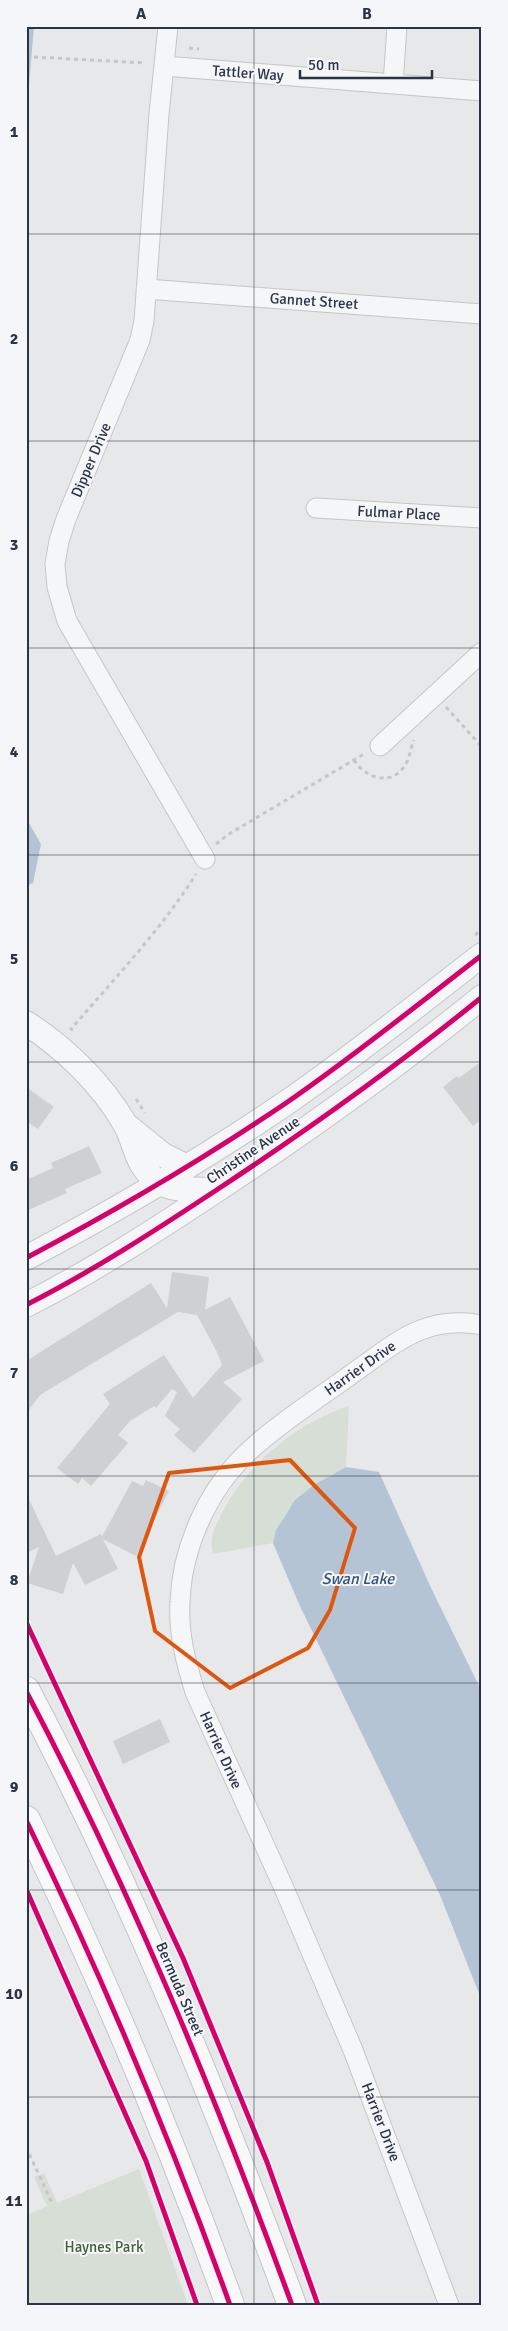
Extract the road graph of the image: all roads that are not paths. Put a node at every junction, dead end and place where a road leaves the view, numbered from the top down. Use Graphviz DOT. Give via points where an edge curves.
graph roads {
  1 [pos="168,26"];
  2 [pos="397,26"];
  3 [pos="164,66"];
  4 [pos="393,84"];
  5 [pos="482,91"];
  6 [pos="146,289"];
  7 [pos="482,314"];
  8 [pos="316,508"];
  9 [pos="482,518"];
  10 [pos="482,652"];
  11 [pos="380,746"];
  12 [pos="205,859"];
  13 [pos="482,955"];
  14 [pos="482,996"];
  15 [pos="26,1023"];
  16 [pos="426,1042"];
  17 [pos="341,1064"];
  18 [pos="126,1125"];
  19 [pos="187,1167"];
  20 [pos="160,1183"];
  21 [pos="215,1191"];
  22 [pos="26,1258"];
  23 [pos="26,1305"];
  24 [pos="482,1325"];
  25 [pos="26,1691"];
  26 [pos="26,1820"];
  27 [pos="230,2305"];
  28 [pos="292,2305"];
  29 [pos="449,2305"];
  1 -- 3 [label="street, Dipper Drive"];
  2 -- 4 [label="street"];
  3 -- 4 [label="street, Tattler Way"];
  3 -- 6 [label="street, Dipper Drive"];
  4 -- 5 [label="street, Tattler Way"];
  6 -- 7 [label="street, Gannet Street"];
  6 -- 12 [label="street, Dipper Drive" via="144,321 137,348 59,542 55,564 57,587 73,633"];
  8 -- 9 [label="street, Fulmar Place"];
  10 -- 11 [label="street"];
  13 -- 17 [label="street, Christine Avenue"];
  14 -- 16 [label="street, Christine Avenue"];
  15 -- 18 [label="street" via="99,1086"];
  16 -- 17 [label="street" via="426,1031 421,1025 416,1025 374,1053"];
  16 -- 21 [label="street, Christine Avenue" via="315,1124"];
  17 -- 19 [label="street, Christine Avenue"];
  18 -- 19 [label="street" via="163,1155"];
  18 -- 20 [label="street" via="138,1159"];
  19 -- 20 [label="street, Christine Avenue"];
  20 -- 21 [label="street, Christine Avenue" via="180,1189"];
  20 -- 22 [label="street, Christine Avenue"];
  21 -- 23 [label="street, Christine Avenue" via="109,1258"];
  24 -- 29 [label="street, Harrier Drive" via="448,1322 417,1330 295,1414 248,1451 223,1479 202,1517 190,1545 179,1604 186,1664 195,1692 353,2050"];
  25 -- 28 [label="main road, Bermuda Street" via="83,1804 175,2007 223,2121"];
  26 -- 27 [label="main road" via="121,2027"];
}
